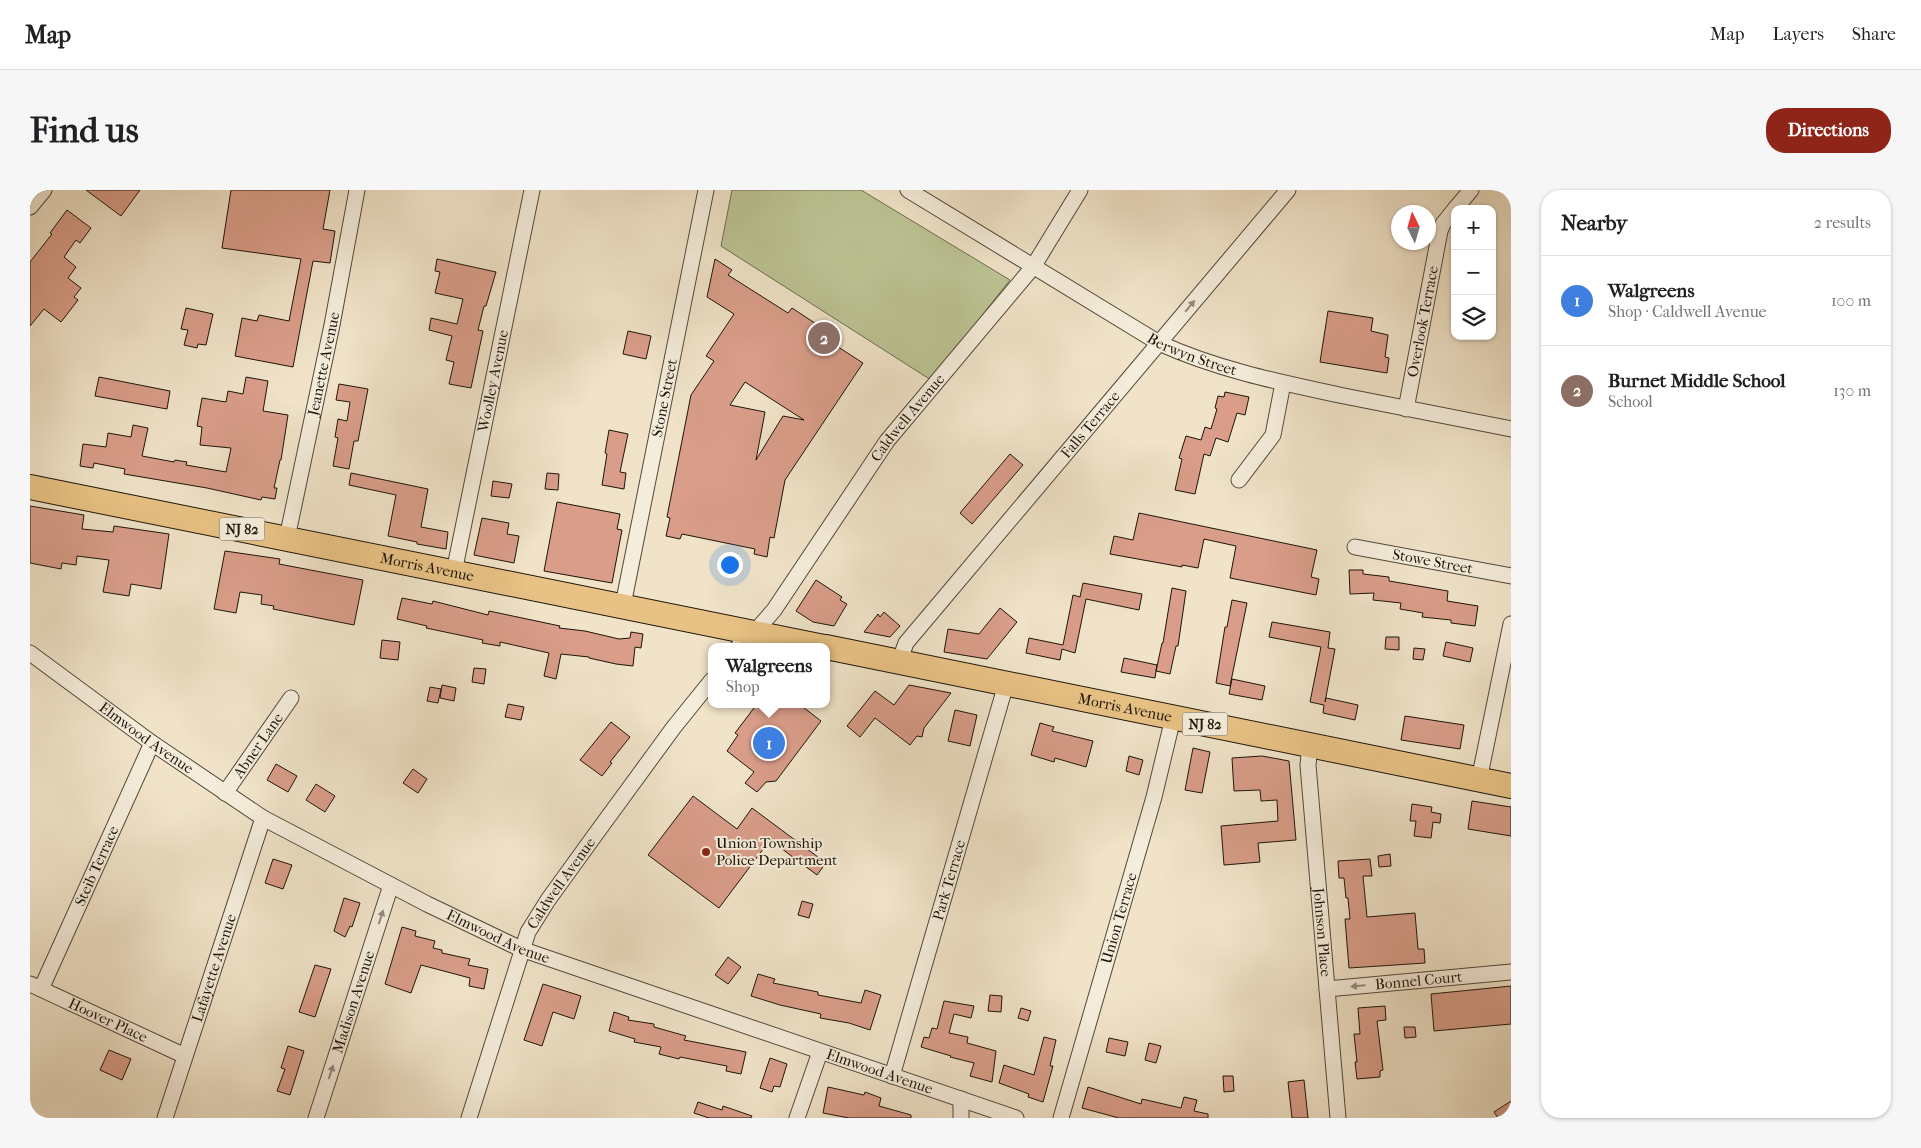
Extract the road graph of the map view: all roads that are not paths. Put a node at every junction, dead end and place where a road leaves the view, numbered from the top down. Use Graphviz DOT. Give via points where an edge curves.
graph roads {
  1 [pos="44,190"];
  2 [pos="357,190"];
  3 [pos="532,190"];
  4 [pos="706,190"];
  5 [pos="909,190"];
  6 [pos="1080,190"];
  7 [pos="1288,190"];
  8 [pos="1471,190"];
  9 [pos="1458,205"];
  10 [pos="30,208"];
  11 [pos="1451,214"];
  12 [pos="1033,267"];
  13 [pos="1159,343"];
  14 [pos="1283,383"];
  15 [pos="1406,409"];
  16 [pos="1511,428"];
  17 [pos="1239,480"];
  18 [pos="30,487"];
  19 [pos="287,538"];
  20 [pos="1355,547"];
  21 [pos="454,572"];
  22 [pos="1511,576"];
  23 [pos="623,605"];
  24 [pos="1511,624"];
  25 [pos="746,640"];
  26 [pos="780,643"];
  27 [pos="830,648"];
  28 [pos="30,653"];
  29 [pos="899,662"];
  30 [pos="1006,684"];
  31 [pos="708,685"];
  32 [pos="291,698"];
  33 [pos="1173,718"];
  34 [pos="152,743"];
  35 [pos="1310,745"];
  36 [pos="1479,780"];
  37 [pos="1511,786"];
  38 [pos="225,793"];
  39 [pos="262,818"];
  40 [pos="391,885"];
  41 [pos="521,949"];
  42 [pos="1511,972"];
  43 [pos="36,986"];
  44 [pos="1327,988"];
  45 [pos="820,1052"];
  46 [pos="186,1056"];
  47 [pos="892,1076"];
  48 [pos="961,1099"];
  49 [pos="165,1118"];
  50 [pos="316,1118"];
  51 [pos="469,1118"];
  52 [pos="797,1118"];
  53 [pos="961,1118"];
  54 [pos="1016,1118"];
  55 [pos="1061,1118"];
  56 [pos="1338,1118"];
  1 -- 10 [label="street"];
  2 -- 19 [label="street, Jeanette Avenue"];
  3 -- 21 [label="street, Woolley Avenue"];
  4 -- 23 [label="street, Stone Street"];
  5 -- 12 [label="street, Berwyn Street"];
  6 -- 12 [label="street, Caldwell Avenue"];
  13 -- 7 [label="street, Falls Terrace, one-way"];
  8 -- 9 [label="street, Overlook Terrace"];
  11 -- 15 [label="street, Overlook Terrace" via="1440,231"];
  12 -- 13 [label="street, Berwyn Street"];
  12 -- 25 [label="street, Caldwell Avenue" via="887,441 774,610"];
  13 -- 14 [label="street, Berwyn Street" via="1218,366"];
  13 -- 29 [label="street, Falls Terrace" via="906,643"];
  14 -- 15 [label="street, Berwyn Street"];
  14 -- 17 [label="street" via="1273,435"];
  15 -- 16 [label="street, Berwyn Street"];
  18 -- 19 [label="main road, Morris Avenue / NJ 82"];
  19 -- 21 [label="main road, Morris Avenue / NJ 82"];
  20 -- 22 [label="street, Stowe Street"];
  21 -- 23 [label="main road, Morris Avenue / NJ 82"];
  23 -- 25 [label="main road, Morris Avenue / NJ 82"];
  24 -- 36 [label="street"];
  25 -- 26 [label="main road, Morris Avenue / NJ 82"];
  27 -- 29 [label="main road, Morris Avenue / NJ 82"];
  28 -- 34 [label="street, Elmwood Avenue"];
  29 -- 30 [label="main road, Morris Avenue / NJ 82"];
  30 -- 33 [label="main road, Morris Avenue / NJ 82"];
  30 -- 47 [label="street, Park Terrace"];
  31 -- 41 [label="street, Caldwell Avenue" via="548,900"];
  32 -- 38 [label="street, Abner Lane"];
  33 -- 35 [label="main road, Morris Avenue / NJ 82"];
  33 -- 55 [label="street, Union Terrace" via="1154,797"];
  34 -- 38 [label="street, Elmwood Avenue"];
  34 -- 43 [label="street, Steib Terrace"];
  35 -- 36 [label="main road, Morris Avenue / NJ 82"];
  35 -- 44 [label="street, Johnson Place" via="1308,765"];
  36 -- 37 [label="main road, Morris Avenue / NJ 82"];
  38 -- 39 [label="street, Elmwood Avenue"];
  39 -- 40 [label="street, Elmwood Avenue"];
  39 -- 46 [label="street, Lafayette Avenue"];
  40 -- 41 [label="street, Elmwood Avenue"];
  50 -- 40 [label="street, Madison Avenue, one-way"];
  41 -- 45 [label="street, Elmwood Avenue"];
  41 -- 51 [label="street, Caldwell Avenue"];
  42 -- 44 [label="street, Bonnel Court, one-way"];
  43 -- 46 [label="street, Hoover Place"];
  44 -- 56 [label="street, Johnson Place"];
  45 -- 47 [label="street, Elmwood Avenue"];
  45 -- 52 [label="street"];
  46 -- 49 [label="street, Lafayette Avenue"];
  47 -- 48 [label="street, Elmwood Avenue"];
  48 -- 53 [label="street"];
  48 -- 54 [label="street, Elmwood Avenue"];
}
